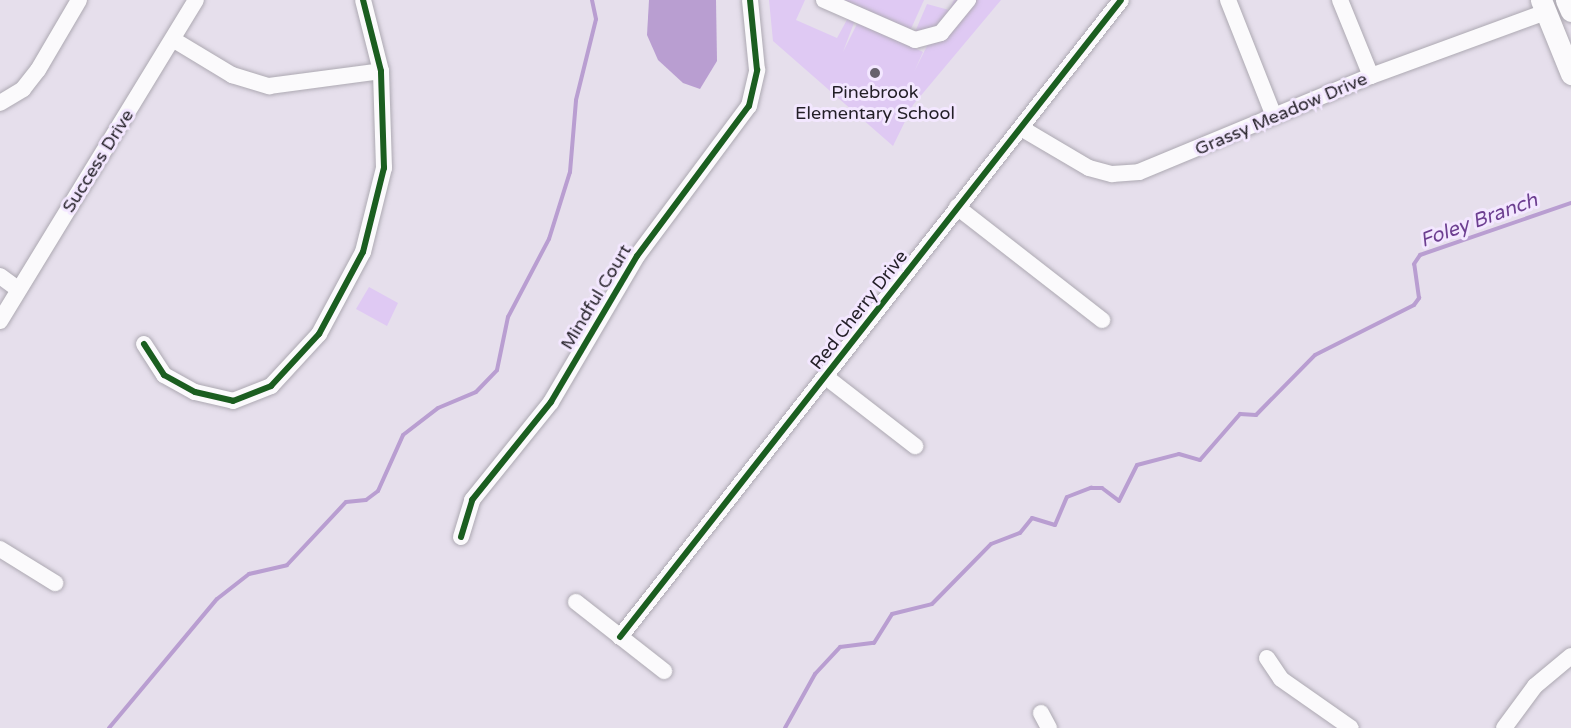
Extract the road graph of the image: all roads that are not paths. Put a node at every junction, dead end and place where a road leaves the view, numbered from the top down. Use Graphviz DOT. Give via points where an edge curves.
graph roads {
  1 [pos="79,0"];
  2 [pos="196,0"];
  3 [pos="363,0"];
  4 [pos="750,0"];
  5 [pos="825,0"];
  6 [pos="968,0"];
  7 [pos="1121,0"];
  8 [pos="1228,0"];
  9 [pos="1341,0"];
  10 [pos="1566,0"];
  11 [pos="1544,6"];
  12 [pos="1571,11"];
  13 [pos="174,40"];
  14 [pos="1571,48"];
  15 [pos="381,71"];
  16 [pos="1571,74"];
  17 [pos="1371,76"];
  18 [pos="0,103"];
  19 [pos="1274,116"];
  20 [pos="1021,128"];
  21 [pos="957,207"];
  22 [pos="0,276"];
  23 [pos="18,289"];
  24 [pos="1102,320"];
  25 [pos="0,321"];
  26 [pos="144,344"];
  27 [pos="826,376"];
  28 [pos="915,446"];
  29 [pos="461,537"];
  30 [pos="0,549"];
  31 [pos="55,584"];
  32 [pos="576,602"];
  33 [pos="620,638"];
  34 [pos="1571,656"];
  35 [pos="1268,658"];
  36 [pos="664,672"];
  37 [pos="1041,713"];
  38 [pos="1049,728"];
  39 [pos="1351,728"];
  40 [pos="1504,728"];
  1 -- 18 [label="street" via="38,70"];
  2 -- 13 [label="street, Success Drive"];
  3 -- 15 [label="street"];
  4 -- 29 [label="street, Mindful Court" via="757,70 748,106 637,256 551,402 472,500"];
  5 -- 6 [label="street" via="915,40 941,33"];
  7 -- 20 [label="street, Red Cherry Drive"];
  8 -- 19 [label="street"];
  9 -- 17 [label="street"];
  10 -- 12 [label="main road"];
  11 -- 14 [label="main road" via="1558,22"];
  11 -- 16 [label="main road"];
  11 -- 17 [label="street, Grassy Meadow Drive"];
  13 -- 15 [label="street" via="232,75 269,86"];
  13 -- 23 [label="street, Success Drive"];
  15 -- 26 [label="street" via="387,124 377,211 345,293 320,333 271,386 233,402 195,392 164,375"];
  17 -- 19 [label="street, Grassy Meadow Drive"];
  19 -- 20 [label="street, Grassy Meadow Drive" via="1155,167 1112,174 1063,158"];
  20 -- 21 [label="street, Red Cherry Drive"];
  21 -- 24 [label="street"];
  21 -- 27 [label="street, Red Cherry Drive"];
  22 -- 23 [label="street"];
  23 -- 25 [label="street, Success Drive"];
  27 -- 28 [label="street"];
  27 -- 33 [label="street, Red Cherry Drive"];
  30 -- 31 [label="street"];
  32 -- 33 [label="street"];
  33 -- 36 [label="street"];
  34 -- 40 [label="street" via="1535,686"];
  35 -- 39 [label="street" via="1281,679"];
  37 -- 38 [label="street"];
}
